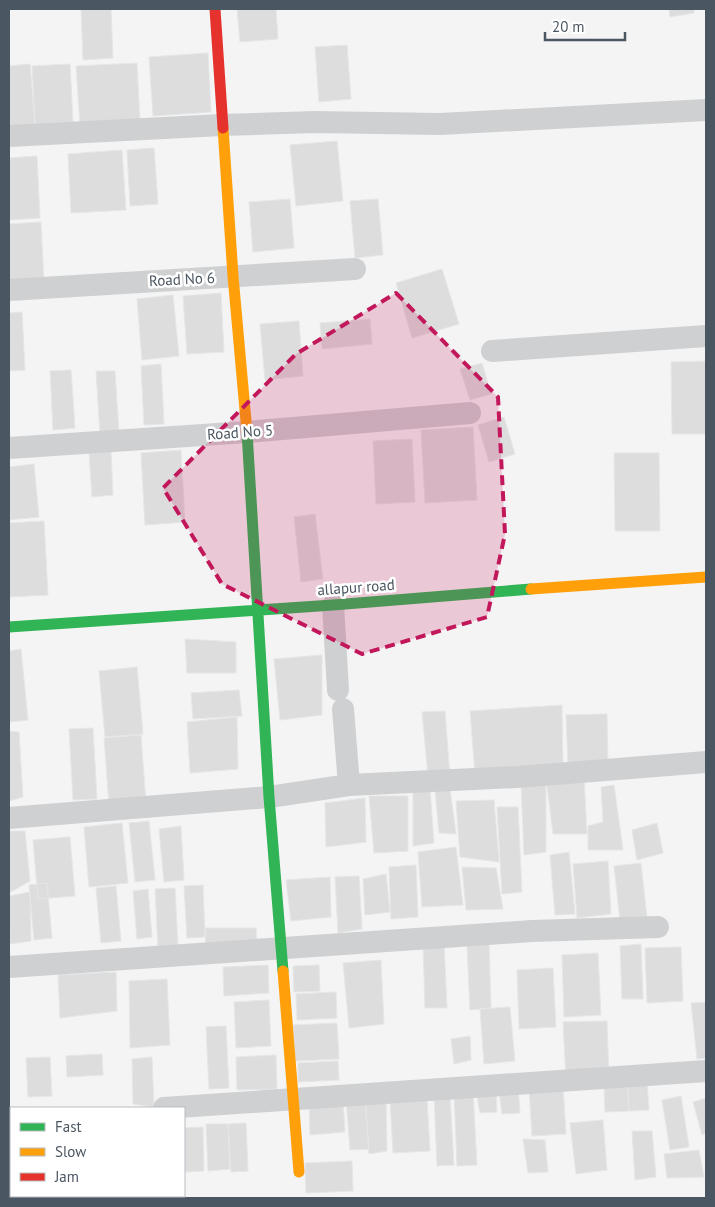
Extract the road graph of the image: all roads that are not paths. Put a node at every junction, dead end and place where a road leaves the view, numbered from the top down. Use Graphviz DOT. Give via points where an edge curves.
graph roads {
  1 [pos="215,9"];
  2 [pos="706,110"];
  3 [pos="222,125"];
  4 [pos="9,136"];
  5 [pos="355,269"];
  6 [pos="233,276"];
  7 [pos="9,290"];
  8 [pos="706,336"];
  9 [pos="492,351"];
  10 [pos="470,413"];
  11 [pos="247,432"];
  12 [pos="9,448"];
  13 [pos="706,577"];
  14 [pos="333,604"];
  15 [pos="257,609"];
  16 [pos="9,627"];
  17 [pos="706,762"];
  18 [pos="349,785"];
  19 [pos="269,797"];
  20 [pos="9,818"];
  21 [pos="658,927"];
  22 [pos="281,948"];
  23 [pos="9,967"];
  24 [pos="706,1071"];
  25 [pos="293,1098"];
  26 [pos="177,1107"];
  27 [pos="299,1172"];
  1 -- 3 [label="street"];
  2 -- 3 [label="street" via="440,124 316,122"];
  3 -- 4 [label="street"];
  3 -- 6 [label="street"];
  5 -- 6 [label="street, Road No 6"];
  6 -- 7 [label="street, Road No 6"];
  6 -- 11 [label="street"];
  8 -- 9 [label="street"];
  10 -- 11 [label="street, Road No 5"];
  11 -- 12 [label="street, Road No 5"];
  11 -- 15 [label="street"];
  13 -- 14 [label="street, allapur road"];
  14 -- 15 [label="street, allapur road"];
  14 -- 18 [label="street"];
  15 -- 16 [label="street, allapur road"];
  15 -- 19 [label="street"];
  17 -- 18 [label="street" via="517,777"];
  18 -- 19 [label="street"];
  19 -- 20 [label="street"];
  19 -- 22 [label="street"];
  21 -- 22 [label="street" via="532,931"];
  22 -- 23 [label="street"];
  22 -- 25 [label="street"];
  24 -- 25 [label="street"];
  25 -- 26 [label="street"];
  25 -- 27 [label="street"];
}
